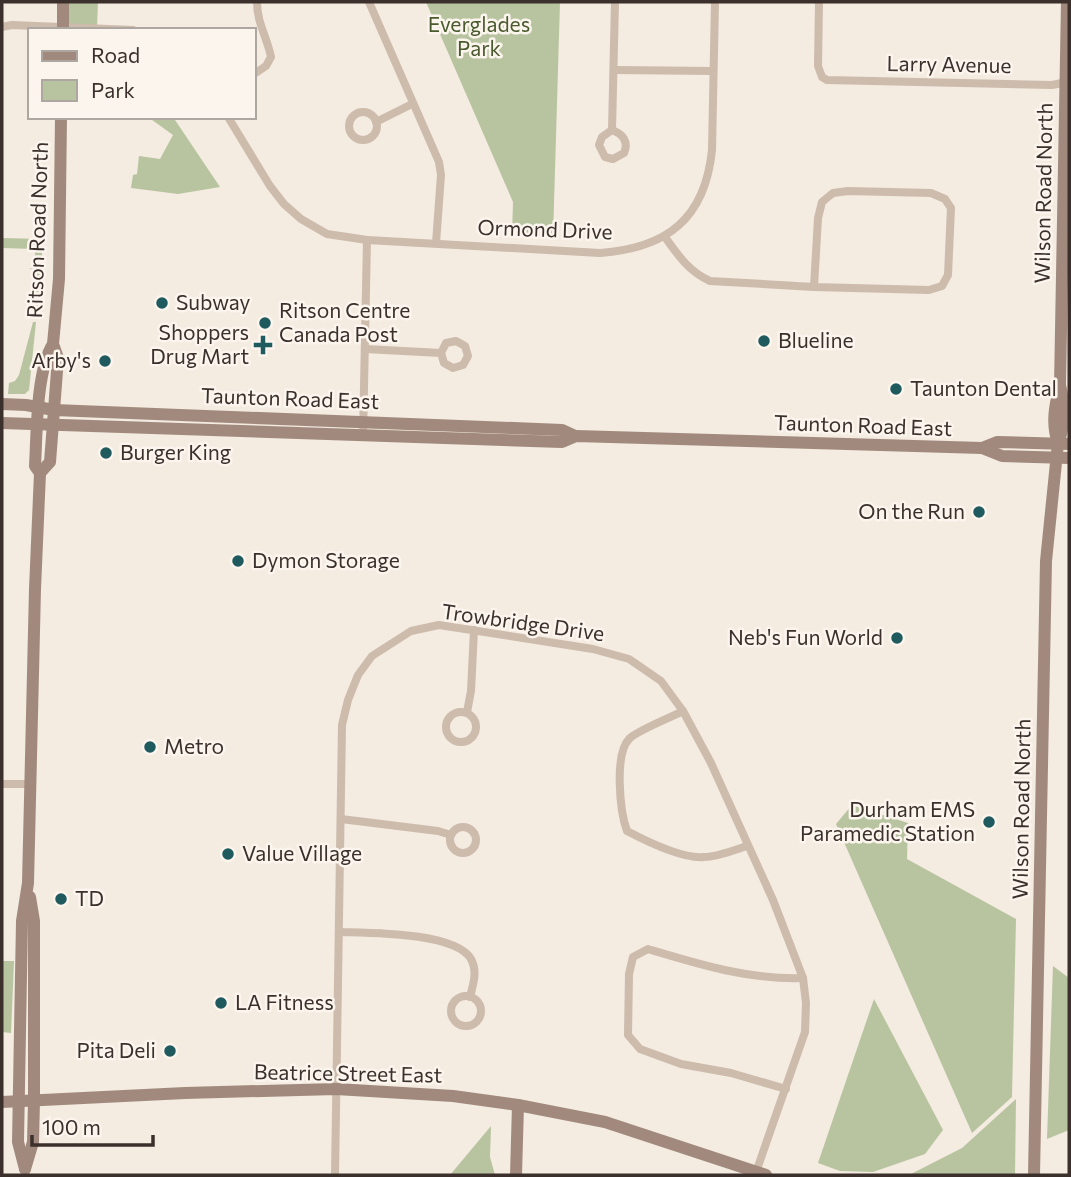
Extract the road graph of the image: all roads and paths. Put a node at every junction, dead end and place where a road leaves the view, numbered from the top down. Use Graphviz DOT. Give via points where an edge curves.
graph roads {
  1 [pos="63,2"];
  2 [pos="257,2"];
  3 [pos="369,2"];
  4 [pos="615,2"];
  5 [pos="715,2"];
  6 [pos="820,2"];
  7 [pos="1067,2"];
  8 [pos="2,27"];
  9 [pos="63,28"];
  10 [pos="615,70"];
  11 [pos="713,71"];
  12 [pos="256,73"];
  13 [pos="1068,84"];
  14 [pos="412,104"];
  15 [pos="61,119"];
  16 [pos="229,119"];
  17 [pos="376,122"];
  18 [pos="612,130"];
  19 [pos="665,237"];
  20 [pos="368,240"];
  21 [pos="436,243"];
  22 [pos="814,287"];
  23 [pos="53,344"];
  24 [pos="365,349"];
  25 [pos="441,353"];
  26 [pos="2,404"];
  27 [pos="39,407"];
  28 [pos="54,410"];
  29 [pos="363,421"];
  30 [pos="2,423"];
  31 [pos="38,424"];
  32 [pos="53,425"];
  33 [pos="363,436"];
  34 [pos="575,436"];
  35 [pos="1064,444"];
  36 [pos="982,448"];
  37 [pos="1063,458"];
  38 [pos="40,473"];
  39 [pos="474,630"];
  40 [pos="683,711"];
  41 [pos="467,712"];
  42 [pos="2,784"];
  43 [pos="30,785"];
  44 [pos="341,819"];
  45 [pos="451,835"];
  46 [pos="747,846"];
  47 [pos="28,883"];
  48 [pos="339,932"];
  49 [pos="803,978"];
  50 [pos="470,997"];
  51 [pos="336,1089"];
  52 [pos="786,1089"];
  53 [pos="19,1101"];
  54 [pos="34,1101"];
  55 [pos="2,1102"];
  56 [pos="518,1105"];
  57 [pos="25,1172"];
  58 [pos="759,1174"];
  59 [pos="335,1175"];
  60 [pos="516,1175"];
  61 [pos="1034,1175"];
  1 -- 9 [label="main road"];
  2 -- 12 [label="street" via="271,57"];
  3 -- 14 [label="street"];
  4 -- 10 [label="street"];
  5 -- 11 [label="street, Ormond Drive"];
  6 -- 13 [label="street, Larry Avenue" via="819,72 831,81"];
  7 -- 13 [label="main road, Wilson Road North"];
  8 -- 9 [label="street"];
  10 -- 11 [label="street"];
  10 -- 18 [label="street"];
  11 -- 19 [label="street, Ormond Drive" via="710,171 703,195"];
  13 -- 35 [label="main road, Wilson Road North" via="1060,385 1054,430"];
  14 -- 17 [label="street"];
  14 -- 21 [label="street" via="439,162"];
  15 -- 23 [label="main road, Ritson Road North"];
  16 -- 20 [label="street, Ormond Drive" via="271,186 301,219 327,234"];
  19 -- 21 [label="street, Ormond Drive" via="634,249 600,253"];
  19 -- 22 [label="street" via="698,276 710,281"];
  20 -- 21 [label="street, Ormond Drive"];
  20 -- 24 [label="street"];
  22 -- 22 [label="street" via="929,290 942,286 948,275 951,208 932,192 833,193 822,202 818,218"];
  23 -- 27 [label="main road, Ritson Road North" via="46,356"];
  23 -- 28 [label="main road, Ritson Road North" via="58,358"];
  24 -- 25 [label="street"];
  24 -- 29 [label="street"];
  26 -- 27 [label="main road, Taunton Road East"];
  27 -- 28 [label="main road, Taunton Road East"];
  27 -- 31 [label="main road, Ritson Road North"];
  28 -- 29 [label="main road, Taunton Road East"];
  28 -- 32 [label="main road, Ritson Road North"];
  29 -- 33 [label="street"];
  29 -- 34 [label="main road, Taunton Road East" via="562,430"];
  30 -- 31 [label="main road, Taunton Road East"];
  31 -- 32 [label="main road, Taunton Road East"];
  31 -- 38 [label="main road, Ritson Road North" via="35,466"];
  32 -- 33 [label="main road, Taunton Road East"];
  32 -- 38 [label="main road, Ritson Road North" via="50,462"];
  33 -- 34 [label="main road, Taunton Road East" via="562,442"];
  34 -- 36 [label="main road, Taunton Road East"];
  35 -- 36 [label="main road, Taunton Road East" via="998,442"];
  35 -- 37 [label="main road, Wilson Road North"];
  36 -- 37 [label="main road, Taunton Road East" via="1002,456"];
  37 -- 61 [label="main road, Wilson Road North" via="1046,561"];
  38 -- 43 [label="main road, Ritson Road North"];
  39 -- 40 [label="street, Trowbridge Drive" via="629,659 661,681"];
  39 -- 41 [label="street"];
  39 -- 44 [label="street, Trowbridge Drive" via="439,625 411,631 372,656 358,675 342,725"];
  40 -- 46 [label="street, Trowbridge Drive"];
  40 -- 46 [label="street" via="629,738 621,753 621,815 627,831 704,858"];
  42 -- 43 [label="street"];
  43 -- 47 [label="main road, Ritson Road North"];
  44 -- 45 [label="street"];
  44 -- 48 [label="street, Trowbridge Drive"];
  46 -- 49 [label="street, Trowbridge Drive" via="774,900"];
  47 -- 53 [label="main road, Ritson Road North" via="22,921"];
  47 -- 54 [label="main road, Ritson Road North" via="34,921"];
  48 -- 50 [label="street" via="402,934 455,945 471,958 476,975"];
  48 -- 51 [label="street, Trowbridge Drive"];
  49 -- 52 [label="street, Trowbridge Drive" via="804,1032"];
  49 -- 52 [label="street" via="715,969 648,949 633,957 629,974 628,1035 640,1049 681,1064"];
  51 -- 54 [label="main road, Beatrice Street East"];
  51 -- 56 [label="main road, Beatrice Street East"];
  51 -- 59 [label="street, Trowbridge Drive"];
  52 -- 58 [label="street, Trowbridge Drive"];
  53 -- 54 [label="main road, Beatrice Street East"];
  53 -- 55 [label="main road, Beatrice Street East"];
  53 -- 57 [label="main road, Ritson Road North" via="18,1142"];
  54 -- 57 [label="main road, Ritson Road North" via="33,1142"];
  56 -- 58 [label="main road, Beatrice Street East" via="605,1122"];
  56 -- 60 [label="main road"];
}
